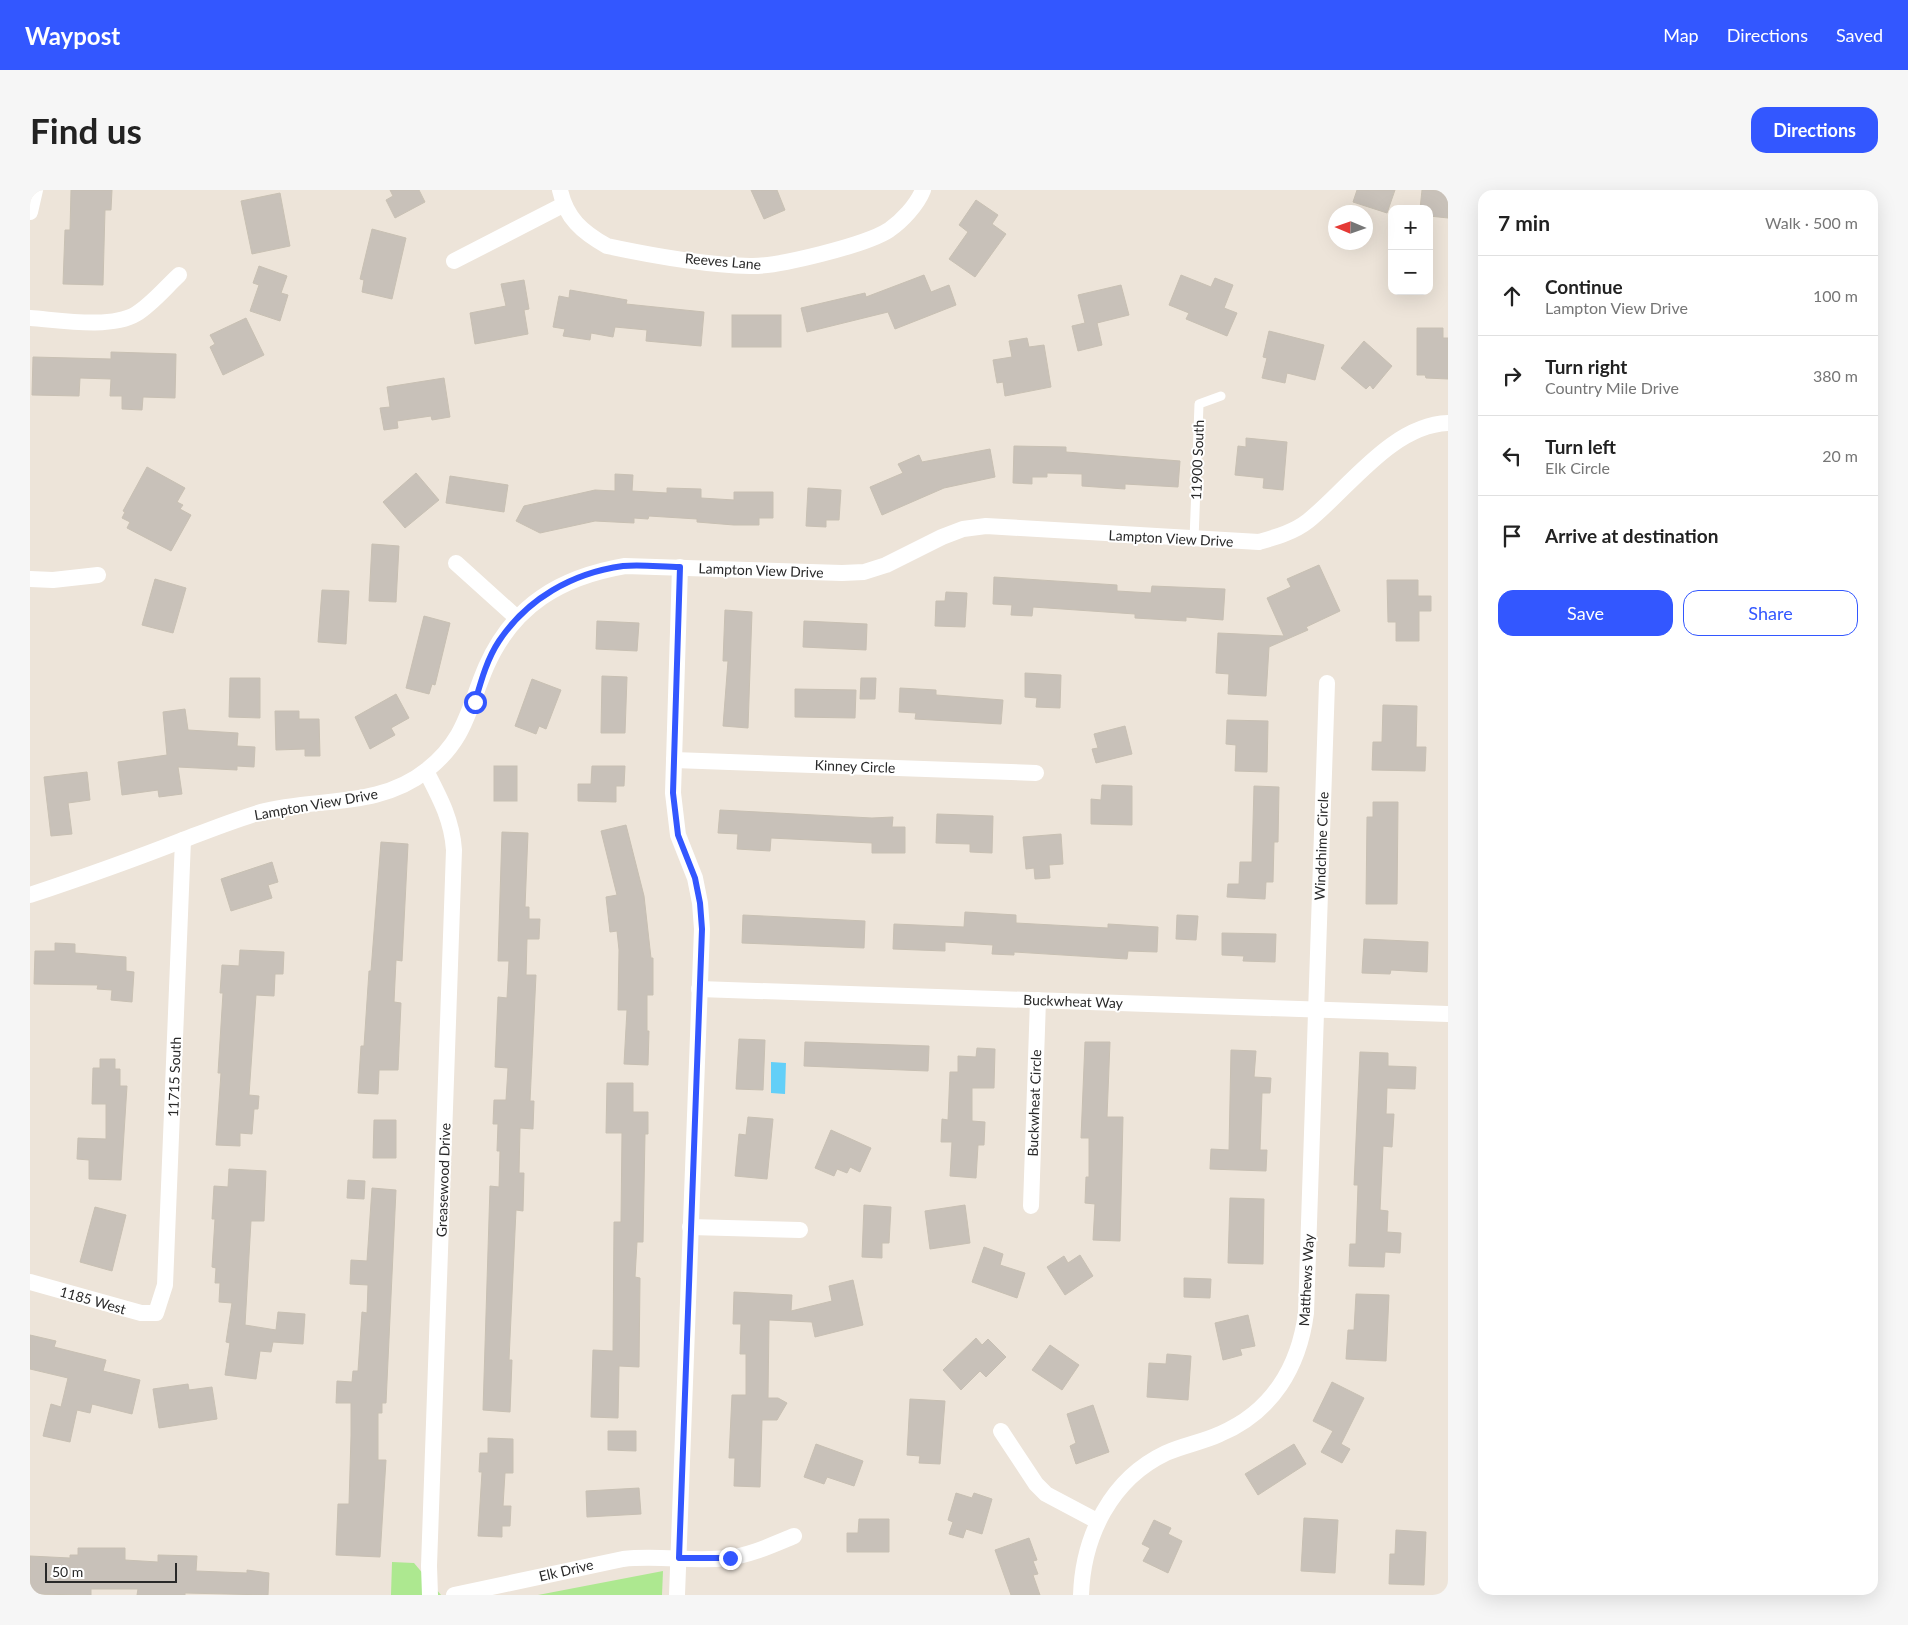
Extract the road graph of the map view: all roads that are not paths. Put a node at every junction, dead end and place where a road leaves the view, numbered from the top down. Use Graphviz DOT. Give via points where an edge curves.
graph roads {
  1 [pos="35,190"];
  2 [pos="923,190"];
  3 [pos="561,197"];
  4 [pos="30,212"];
  5 [pos="454,261"];
  6 [pos="179,275"];
  7 [pos="30,318"];
  8 [pos="1221,396"];
  9 [pos="1448,423"];
  10 [pos="1194,540"];
  11 [pos="456,563"];
  12 [pos="680,567"];
  13 [pos="98,575"];
  14 [pos="30,579"];
  15 [pos="517,618"];
  16 [pos="1327,683"];
  17 [pos="674,760"];
  18 [pos="426,771"];
  19 [pos="1036,773"];
  20 [pos="184,840"];
  21 [pos="30,895"];
  22 [pos="699,988"];
  23 [pos="1038,1000"];
  24 [pos="1315,1009"];
  25 [pos="1448,1014"];
  26 [pos="1030,1206"];
  27 [pos="690,1227"];
  28 [pos="800,1230"];
  29 [pos="30,1282"];
  30 [pos="156,1313"];
  31 [pos="1001,1431"];
  32 [pos="1098,1521"];
  33 [pos="794,1536"];
  34 [pos="679,1558"];
  35 [pos="430,1595"];
  36 [pos="454,1595"];
  37 [pos="677,1595"];
  38 [pos="1081,1595"];
  1 -- 4 [label="street"];
  2 -- 3 [label="street, Reeves Lane" via="907,214 889,230 788,261 751,266 607,246 574,223"];
  3 -- 5 [label="street"];
  6 -- 7 [label="street" via="143,309 125,319 104,322"];
  8 -- 10 [label="lane, 11900 South" via="1199,404"];
  9 -- 10 [label="street, Lampton View Drive" via="1434,424 1407,434 1307,522 1284,534 1259,542"];
  10 -- 12 [label="street, Lampton View Drive" via="986,526 963,528 886,565 864,572"];
  11 -- 15 [label="street"];
  12 -- 15 [label="street, Lampton View Drive" via="625,566 594,571 538,599"];
  12 -- 17 [label="street"];
  13 -- 14 [label="street"];
  15 -- 18 [label="street, Lampton View Drive" via="498,642 460,733"];
  16 -- 24 [label="street, Windchime Circle"];
  17 -- 19 [label="street, Kinney Circle"];
  17 -- 22 [label="street" via="674,814 700,903"];
  18 -- 20 [label="street, Lampton View Drive" via="374,796 263,812"];
  18 -- 35 [label="street, Greasewood Drive" via="446,807 453,830 454,850"];
  20 -- 21 [label="street, Lampton View Drive"];
  20 -- 30 [label="street, 11715 South" via="165,1285"];
  22 -- 23 [label="street, Buckwheat Way"];
  22 -- 27 [label="street"];
  23 -- 24 [label="street, Buckwheat Way"];
  23 -- 26 [label="street, Buckwheat Circle"];
  24 -- 25 [label="street, Buckwheat Way"];
  24 -- 32 [label="street, Matthews Way" via="1306,1313 1294,1364 1275,1393 1250,1418 1219,1435 1183,1446 1148,1463 1119,1489"];
  27 -- 28 [label="street"];
  27 -- 34 [label="street"];
  29 -- 30 [label="street, 1185 West" via="126,1310"];
  31 -- 32 [label="street" via="1046,1494"];
  32 -- 38 [label="street, Matthews Way" via="1086,1553"];
  33 -- 34 [label="street, Elk Drive" via="730,1558"];
  34 -- 36 [label="street, Elk Drive" via="645,1557 600,1562"];
  34 -- 37 [label="street"];
}
